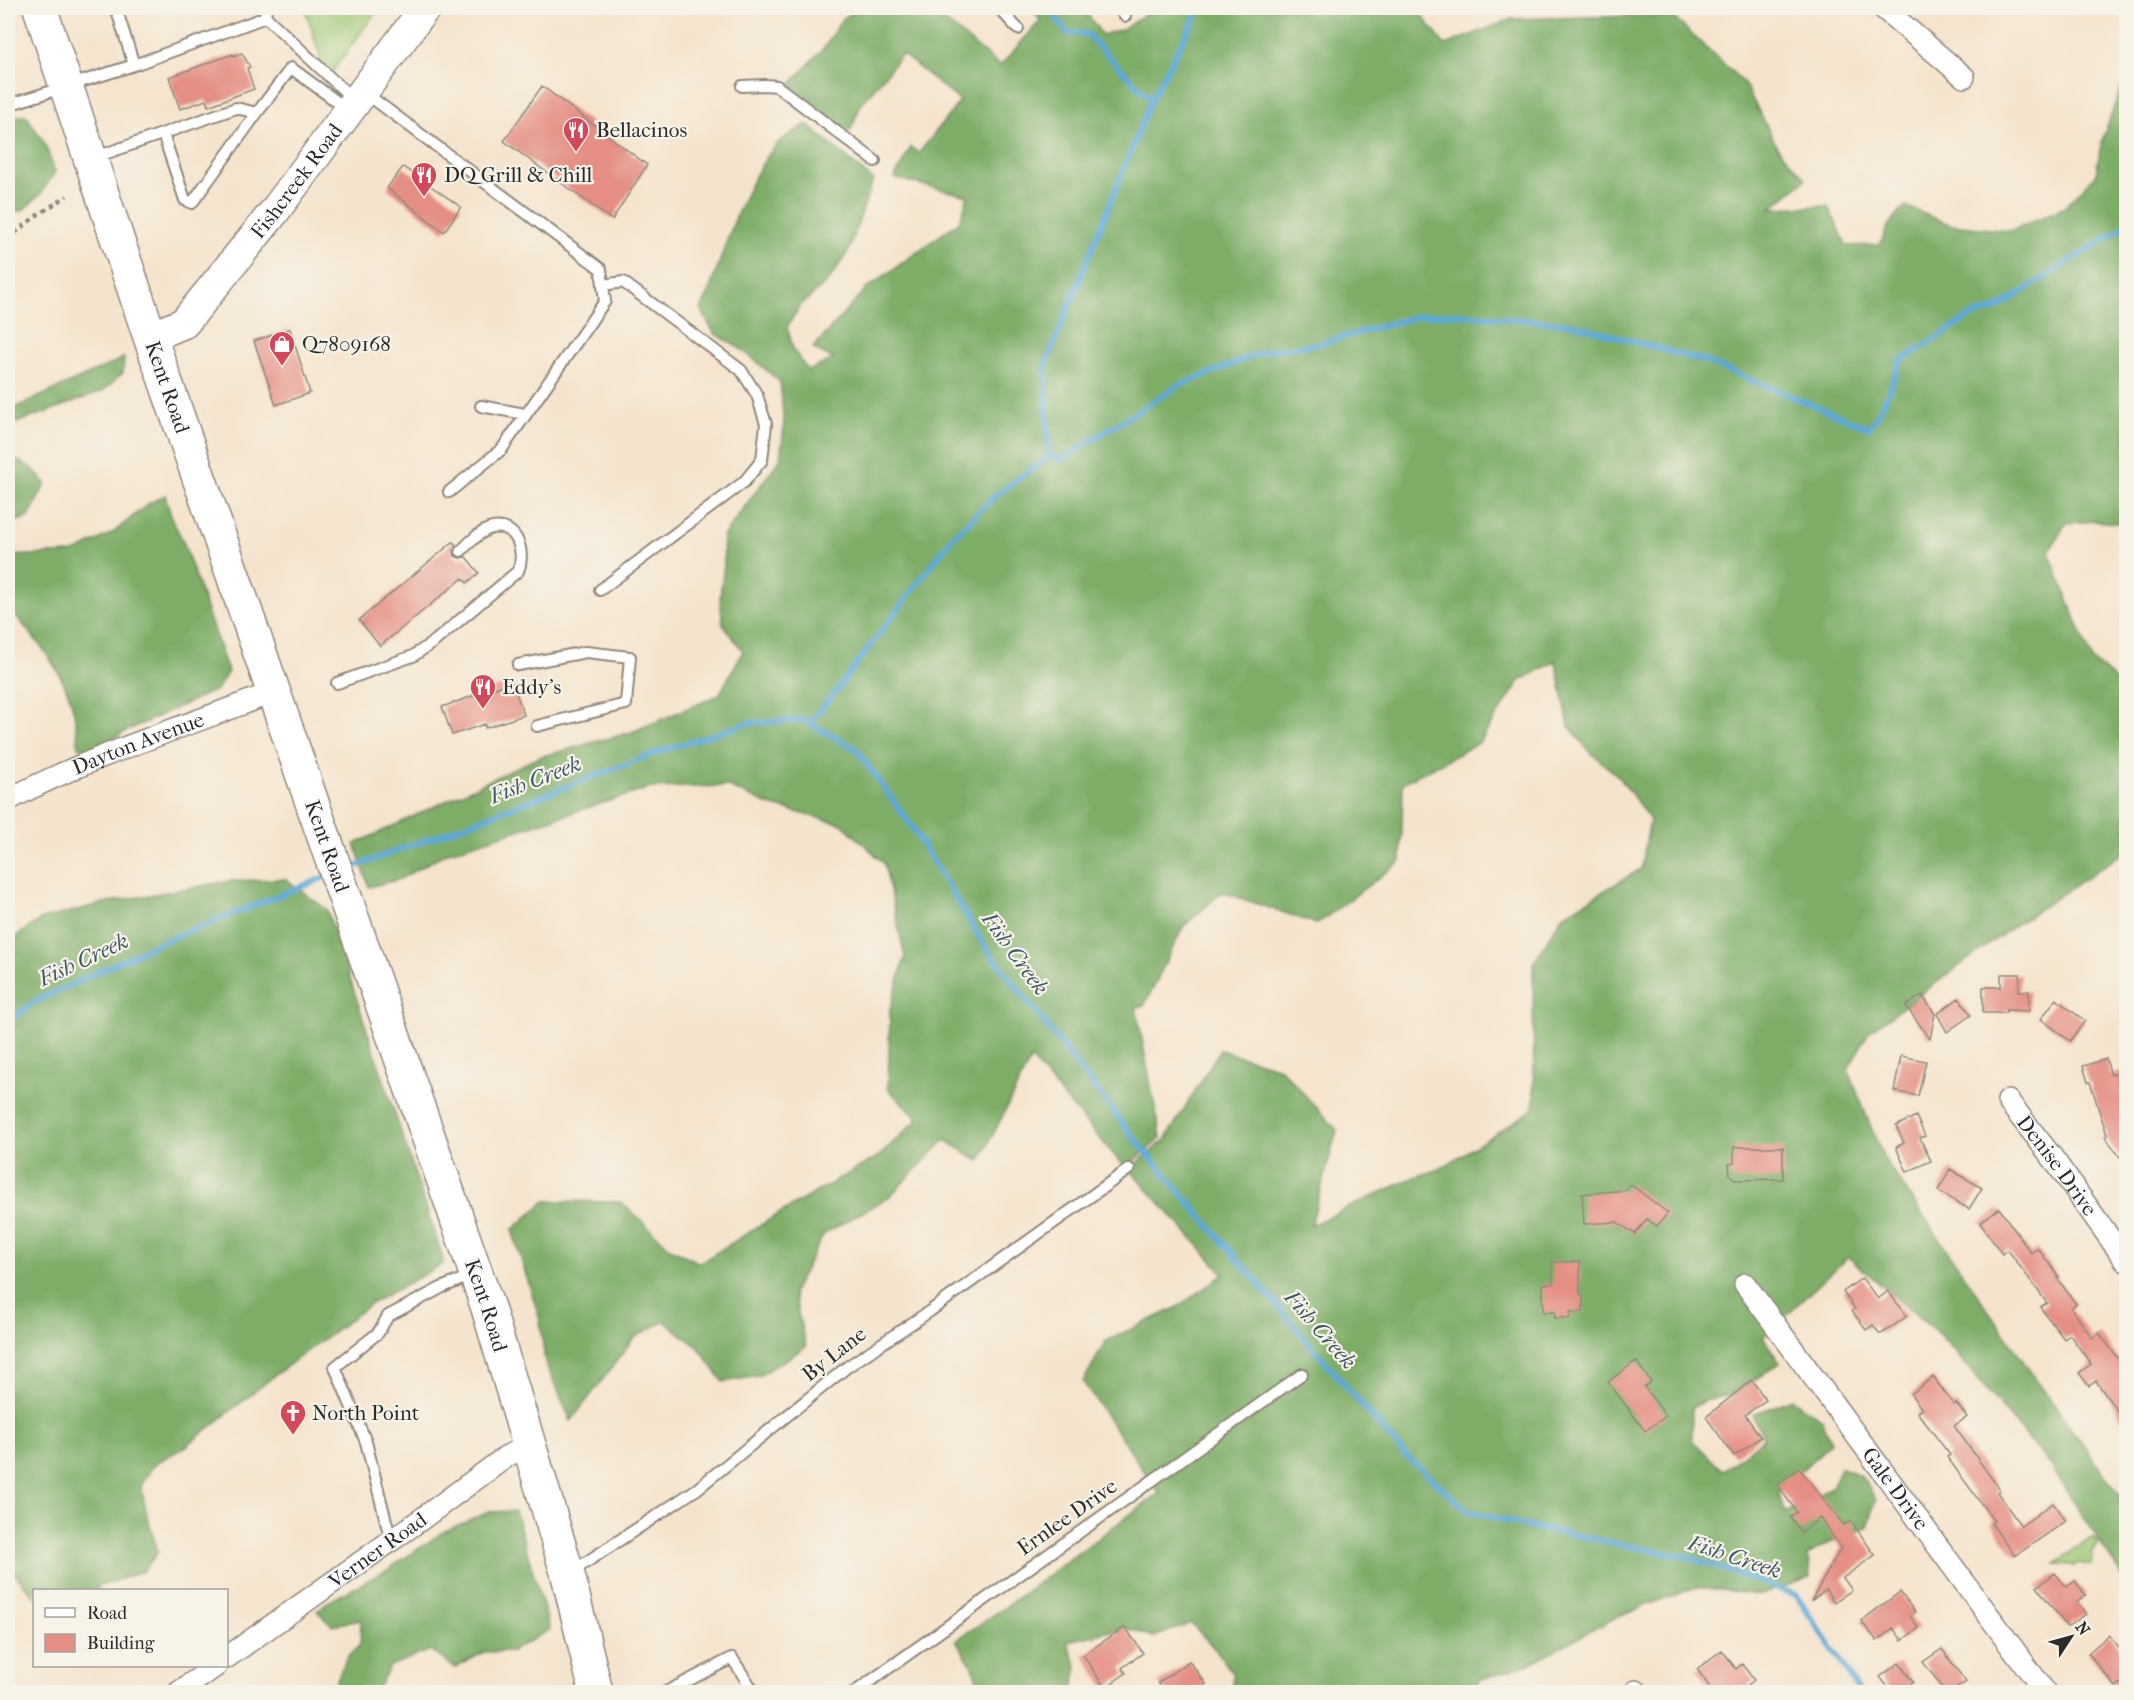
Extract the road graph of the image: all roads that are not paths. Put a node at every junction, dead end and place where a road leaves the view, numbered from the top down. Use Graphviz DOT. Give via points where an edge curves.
graph roads {
  1 [pos="39,8"];
  2 [pos="116,8"];
  3 [pos="425,8"];
  4 [pos="999,8"];
  5 [pos="1883,8"];
  6 [pos="265,12"];
  7 [pos="1018,29"];
  8 [pos="134,66"];
  9 [pos="1964,77"];
  10 [pos="742,86"];
  11 [pos="65,87"];
  12 [pos="356,102"];
  13 [pos="8,105"];
  14 [pos="257,113"];
  15 [pos="163,134"];
  16 [pos="90,159"];
  17 [pos="875,161"];
  18 [pos="603,285"];
  19 [pos="150,338"];
  20 [pos="481,406"];
  21 [pos="525,414"];
  22 [pos="449,492"];
  23 [pos="460,551"];
  24 [pos="600,590"];
  25 [pos="518,665"];
  26 [pos="337,683"];
  27 [pos="273,692"];
  28 [pos="537,726"];
  29 [pos="8,800"];
  30 [pos="2008,1101"];
  31 [pos="1129,1169"];
  32 [pos="2127,1262"];
  33 [pos="476,1273"];
  34 [pos="1745,1284"];
  35 [pos="1302,1374"];
  36 [pos="530,1445"];
  37 [pos="391,1541"];
  38 [pos="568,1575"];
  39 [pos="228,1657"];
  40 [pos="213,1667"];
  41 [pos="179,1692"];
  42 [pos="596,1692"];
  43 [pos="666,1692"];
  44 [pos="754,1692"];
  45 [pos="855,1692"];
  46 [pos="2045,1692"];
  1 -- 11 [label="main road, Kent Road"];
  2 -- 8 [label="lane"];
  3 -- 12 [label="main road, Fishcreek Road"];
  4 -- 7 [label="lane"];
  5 -- 9 [label="street"];
  6 -- 8 [label="lane"];
  6 -- 12 [label="lane"];
  8 -- 11 [label="lane"];
  10 -- 17 [label="lane" via="777,86"];
  11 -- 13 [label="lane"];
  11 -- 16 [label="main road, Kent Road"];
  12 -- 14 [label="lane" via="291,68"];
  12 -- 18 [label="lane" via="601,269"];
  12 -- 19 [label="main road, Fishcreek Road" via="184,323"];
  14 -- 15 [label="lane" via="236,108"];
  14 -- 15 [label="lane" via="192,203 185,200"];
  15 -- 16 [label="lane"];
  16 -- 19 [label="main road, Kent Road"];
  18 -- 21 [label="lane" via="605,301"];
  18 -- 24 [label="lane" via="623,282 741,370 757,395 766,424 762,460 744,482"];
  19 -- 27 [label="main road, Kent Road"];
  20 -- 21 [label="lane"];
  21 -- 22 [label="lane" via="502,449"];
  23 -- 26 [label="lane" via="489,529 499,528 515,537 522,561 518,571 412,656"];
  25 -- 28 [label="lane" via="586,652 630,657 626,704"];
  27 -- 29 [label="street, Dayton Avenue" via="97,758"];
  27 -- 33 [label="main road, Kent Road"];
  30 -- 32 [label="street, Denise Drive"];
  31 -- 38 [label="lane, By Lane" via="847,1367 697,1489"];
  33 -- 36 [label="main road, Kent Road"];
  33 -- 37 [label="lane" via="388,1316 378,1333 335,1367 366,1442"];
  34 -- 46 [label="street, Gale Drive"];
  35 -- 45 [label="lane, Ernlee Drive"];
  36 -- 37 [label="street, Verner Road" via="507,1456"];
  36 -- 38 [label="main road, Kent Road"];
  37 -- 39 [label="street, Verner Road"];
  38 -- 42 [label="main road, Kent Road"];
  40 -- 41 [label="street"];
  43 -- 44 [label="lane" via="732,1658"];
}
